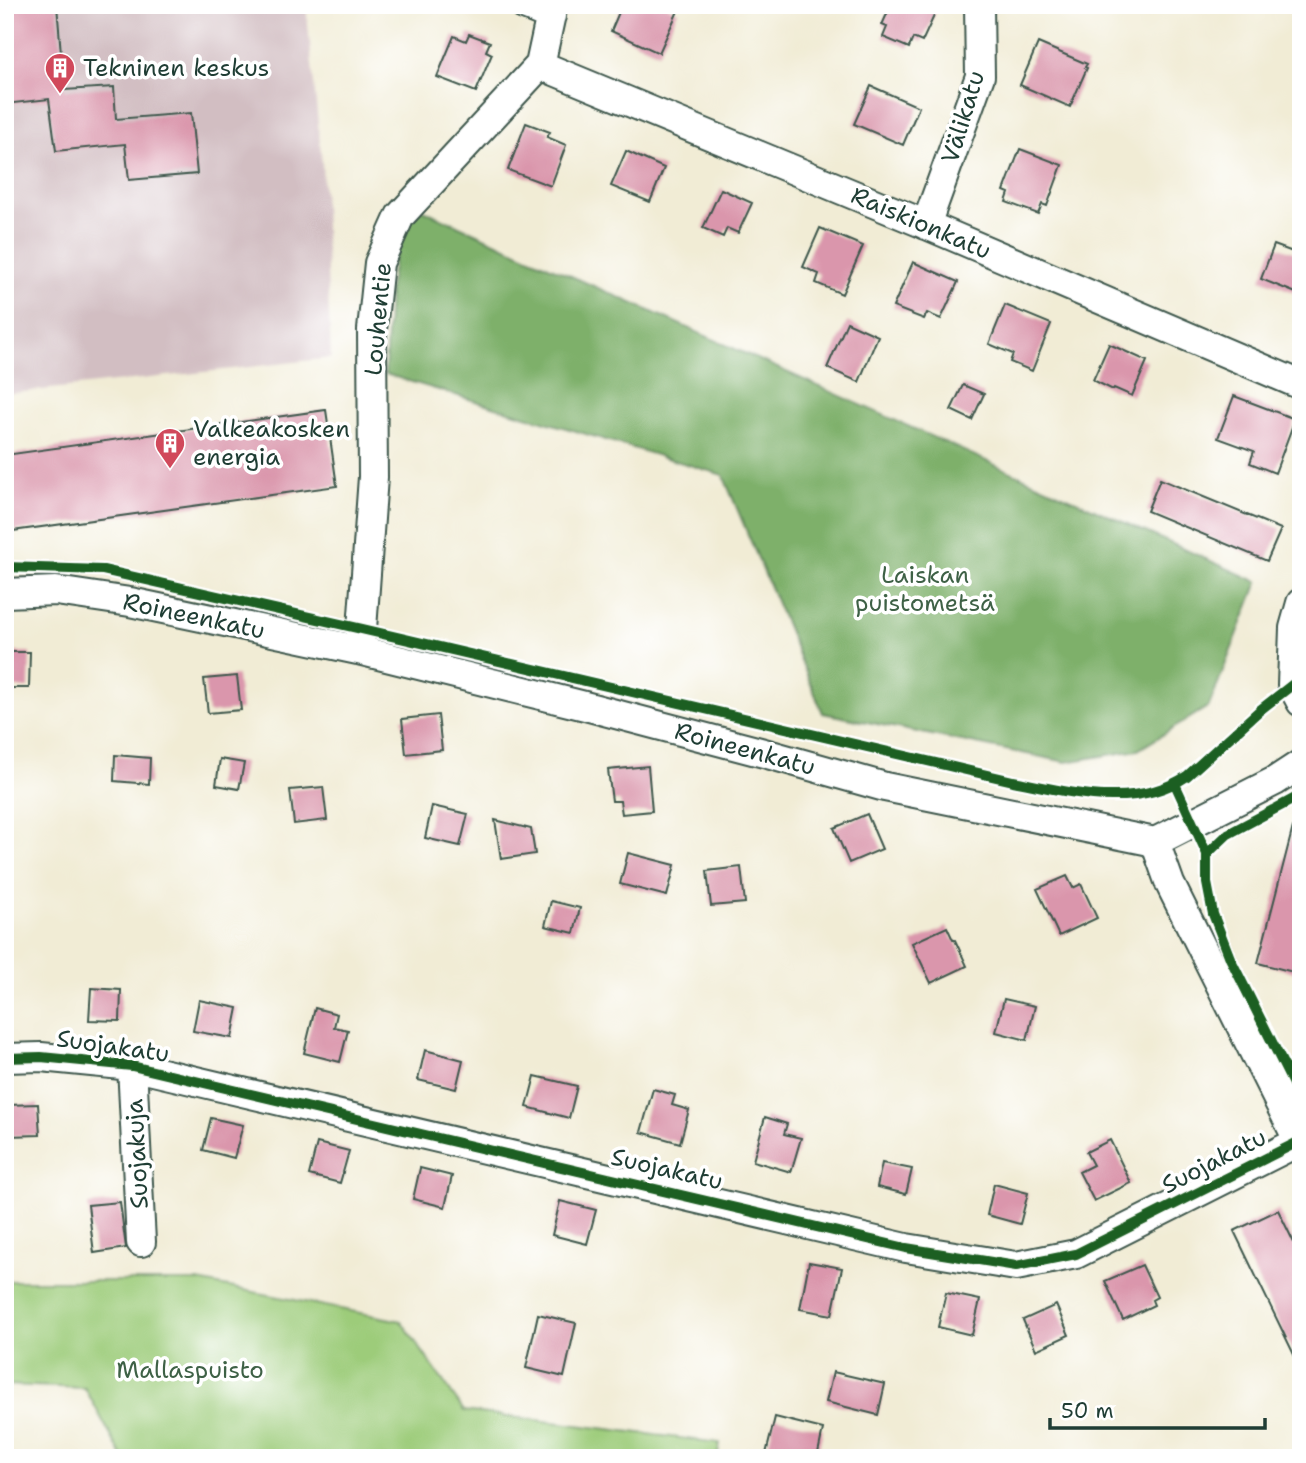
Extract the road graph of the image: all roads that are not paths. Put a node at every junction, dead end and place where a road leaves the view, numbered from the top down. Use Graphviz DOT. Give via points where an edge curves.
graph roads {
  1 [pos="524,5"];
  2 [pos="979,5"];
  3 [pos="552,10"];
  4 [pos="540,65"];
  5 [pos="926,225"];
  6 [pos="1301,385"];
  7 [pos="5,593"];
  8 [pos="1301,603"];
  9 [pos="358,650"];
  10 [pos="1301,702"];
  11 [pos="1301,764"];
  12 [pos="1156,842"];
  13 [pos="5,1058"];
  14 [pos="132,1066"];
  15 [pos="1300,1144"];
  16 [pos="141,1242"];
  1 -- 3 [label="street"];
  2 -- 5 [label="street, Välikatu" via="980,76"];
  3 -- 4 [label="street"];
  4 -- 5 [label="street, Raiskionkatu"];
  4 -- 9 [label="street, Louhentie" via="400,216 379,263 372,330 373,477"];
  5 -- 6 [label="street, Raiskionkatu"];
  7 -- 9 [label="street, Roineenkatu" via="56,591 130,602"];
  8 -- 10 [label="street" via="1294,628 1292,685"];
  9 -- 12 [label="street, Roineenkatu" via="884,787"];
  11 -- 12 [label="street"];
  12 -- 15 [label="street" via="1170,884"];
  13 -- 14 [label="street, Suojakatu"];
  14 -- 15 [label="street, Suojakatu" via="906,1248 1016,1266 1076,1254"];
  14 -- 16 [label="street, Suojakuja"];
}
